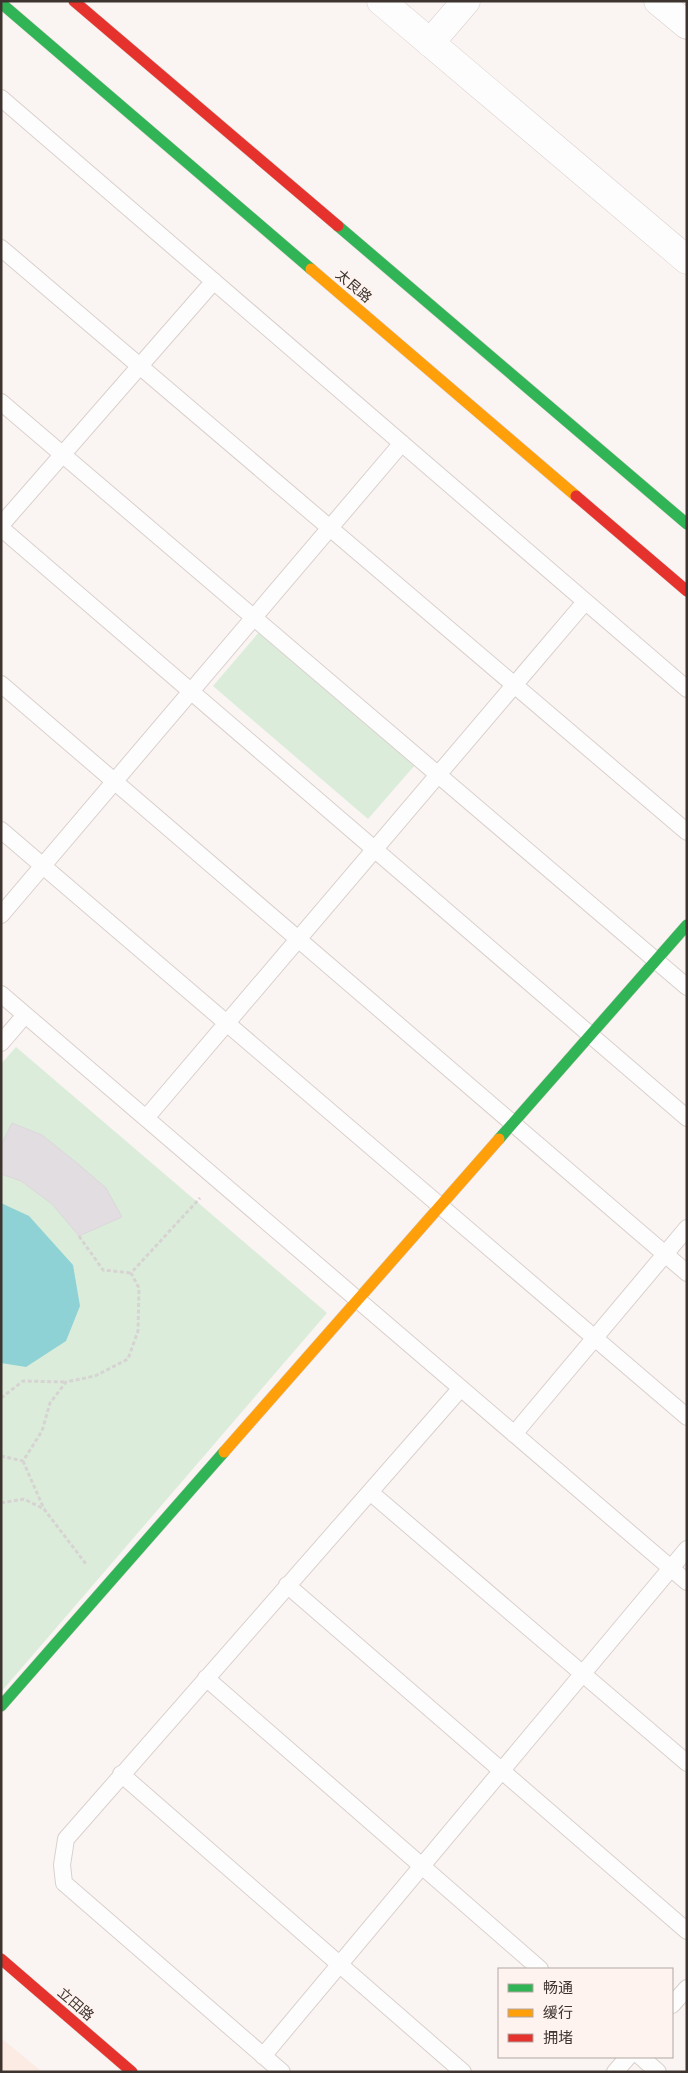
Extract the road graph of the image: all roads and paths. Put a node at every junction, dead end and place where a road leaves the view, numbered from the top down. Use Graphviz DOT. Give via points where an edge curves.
graph roads {
  1 [pos="74,1"];
  2 [pos="381,1"];
  3 [pos="466,1"];
  4 [pos="658,1"];
  5 [pos="1,3"];
  6 [pos="687,25"];
  7 [pos="430,43"];
  8 [pos="1,98"];
  9 [pos="1,248"];
  10 [pos="687,260"];
  11 [pos="214,282"];
  12 [pos="140,366"];
  13 [pos="1,402"];
  14 [pos="402,443"];
  15 [pos="63,455"];
  16 [pos="687,524"];
  17 [pos="1,527"];
  18 [pos="330,528"];
  19 [pos="687,591"];
  20 [pos="585,602"];
  21 [pos="254,617"];
  22 [pos="1,684"];
  23 [pos="514,685"];
  24 [pos="687,689"];
  25 [pos="191,691"];
  26 [pos="438,775"];
  27 [pos="115,782"];
  28 [pos="1,830"];
  29 [pos="687,832"];
  30 [pos="374,849"];
  31 [pos="43,866"];
  32 [pos="1,915"];
  33 [pos="687,925"];
  34 [pos="298,939"];
  35 [pos="656,961"];
  36 [pos="687,987"];
  37 [pos="1,994"];
  38 [pos="25,1015"];
  39 [pos="227,1023"];
  40 [pos="590,1035"];
  41 [pos="1,1042"];
  42 [pos="146,1118"];
  43 [pos="687,1118"];
  44 [pos="512,1124"];
  45 [pos="218,1180"];
  46 [pos="440,1206"];
  47 [pos="687,1228"];
  48 [pos="79,1236"];
  49 [pos="665,1254"];
  50 [pos="131,1273"];
  51 [pos="687,1273"];
  52 [pos="358,1299"];
  53 [pos="594,1338"];
  54 [pos="66,1382"];
  55 [pos="462,1388"];
  56 [pos="1,1398"];
  57 [pos="687,1417"];
  58 [pos="514,1434"];
  59 [pos="1,1456"];
  60 [pos="23,1461"];
  61 [pos="370,1492"];
  62 [pos="1,1503"];
  63 [pos="44,1509"];
  64 [pos="687,1550"];
  65 [pos="671,1568"];
  66 [pos="687,1582"];
  67 [pos="287,1585"];
  68 [pos="106,1586"];
  69 [pos="583,1674"];
  70 [pos="206,1678"];
  71 [pos="1,1706"];
  72 [pos="687,1763"];
  73 [pos="501,1771"];
  74 [pos="121,1774"];
  75 [pos="422,1866"];
  76 [pos="687,1931"];
  77 [pos="1,1958"];
  78 [pos="339,1964"];
  79 [pos="539,1968"];
  80 [pos="687,1988"];
  81 [pos="673,2005"];
  82 [pos="263,2056"];
  83 [pos="627,2058"];
  84 [pos="642,2058"];
  85 [pos="132,2072"];
  86 [pos="282,2072"];
  87 [pos="463,2072"];
  88 [pos="615,2072"];
  89 [pos="658,2072"];
  1 -- 16 [label="street"];
  2 -- 7 [label="street"];
  3 -- 7 [label="street"];
  4 -- 6 [label="street"];
  5 -- 19 [label="street, 太艮路"];
  7 -- 10 [label="street"];
  8 -- 11 [label="lane"];
  9 -- 12 [label="lane"];
  11 -- 12 [label="lane"];
  11 -- 14 [label="lane"];
  12 -- 15 [label="lane"];
  12 -- 18 [label="lane"];
  13 -- 15 [label="lane"];
  14 -- 18 [label="lane"];
  14 -- 20 [label="lane"];
  15 -- 17 [label="lane"];
  15 -- 21 [label="lane"];
  17 -- 25 [label="lane"];
  18 -- 21 [label="lane"];
  18 -- 23 [label="lane"];
  20 -- 23 [label="lane"];
  20 -- 24 [label="lane"];
  21 -- 25 [label="lane"];
  21 -- 26 [label="lane"];
  22 -- 27 [label="lane"];
  23 -- 26 [label="lane"];
  23 -- 29 [label="lane"];
  25 -- 27 [label="lane"];
  25 -- 30 [label="lane"];
  26 -- 30 [label="lane"];
  26 -- 35 [label="lane"];
  27 -- 31 [label="lane"];
  27 -- 34 [label="lane"];
  28 -- 31 [label="lane"];
  30 -- 34 [label="lane"];
  30 -- 40 [label="lane"];
  31 -- 32 [label="lane"];
  31 -- 39 [label="lane"];
  33 -- 35 [label="street"];
  34 -- 39 [label="lane"];
  34 -- 44 [label="lane"];
  35 -- 36 [label="lane"];
  35 -- 40 [label="street"];
  37 -- 38 [label="lane"];
  38 -- 41 [label="lane"];
  38 -- 42 [label="lane"];
  39 -- 42 [label="lane"];
  39 -- 46 [label="lane"];
  40 -- 43 [label="lane"];
  40 -- 44 [label="street"];
  42 -- 45 [label="lane"];
  44 -- 46 [label="street"];
  44 -- 49 [label="lane"];
  45 -- 50 [label="path"];
  45 -- 52 [label="lane"];
  46 -- 52 [label="street"];
  46 -- 53 [label="lane"];
  47 -- 49 [label="lane"];
  48 -- 50 [label="path" via="103,1270"];
  49 -- 51 [label="lane"];
  49 -- 53 [label="lane"];
  50 -- 54 [label="path" via="139,1288 138,1331 128,1359 95,1376"];
  52 -- 55 [label="lane"];
  52 -- 68 [label="street"];
  53 -- 57 [label="lane"];
  53 -- 58 [label="lane"];
  54 -- 56 [label="path" via="23,1381"];
  54 -- 60 [label="path" via="50,1403 42,1432"];
  55 -- 58 [label="lane"];
  55 -- 61 [label="lane"];
  58 -- 65 [label="lane"];
  59 -- 60 [label="path"];
  60 -- 63 [label="path"];
  61 -- 67 [label="lane"];
  61 -- 69 [label="lane"];
  62 -- 63 [label="path" via="24,1499"];
  63 -- 68 [label="path"];
  64 -- 65 [label="lane"];
  65 -- 66 [label="lane"];
  65 -- 69 [label="lane"];
  67 -- 70 [label="lane"];
  67 -- 73 [label="lane"];
  68 -- 71 [label="street"];
  69 -- 72 [label="lane"];
  69 -- 73 [label="lane"];
  70 -- 74 [label="lane"];
  70 -- 75 [label="lane"];
  73 -- 75 [label="lane"];
  73 -- 76 [label="lane"];
  74 -- 78 [label="lane"];
  74 -- 82 [label="lane" via="66,1839 62,1865 64,1883"];
  75 -- 78 [label="lane"];
  75 -- 79 [label="lane"];
  77 -- 85 [label="street, 立田路"];
  78 -- 82 [label="lane"];
  78 -- 87 [label="lane"];
  80 -- 81 [label="lane"];
  82 -- 86 [label="lane"];
  83 -- 88 [label="lane"];
  84 -- 89 [label="lane"];
}
